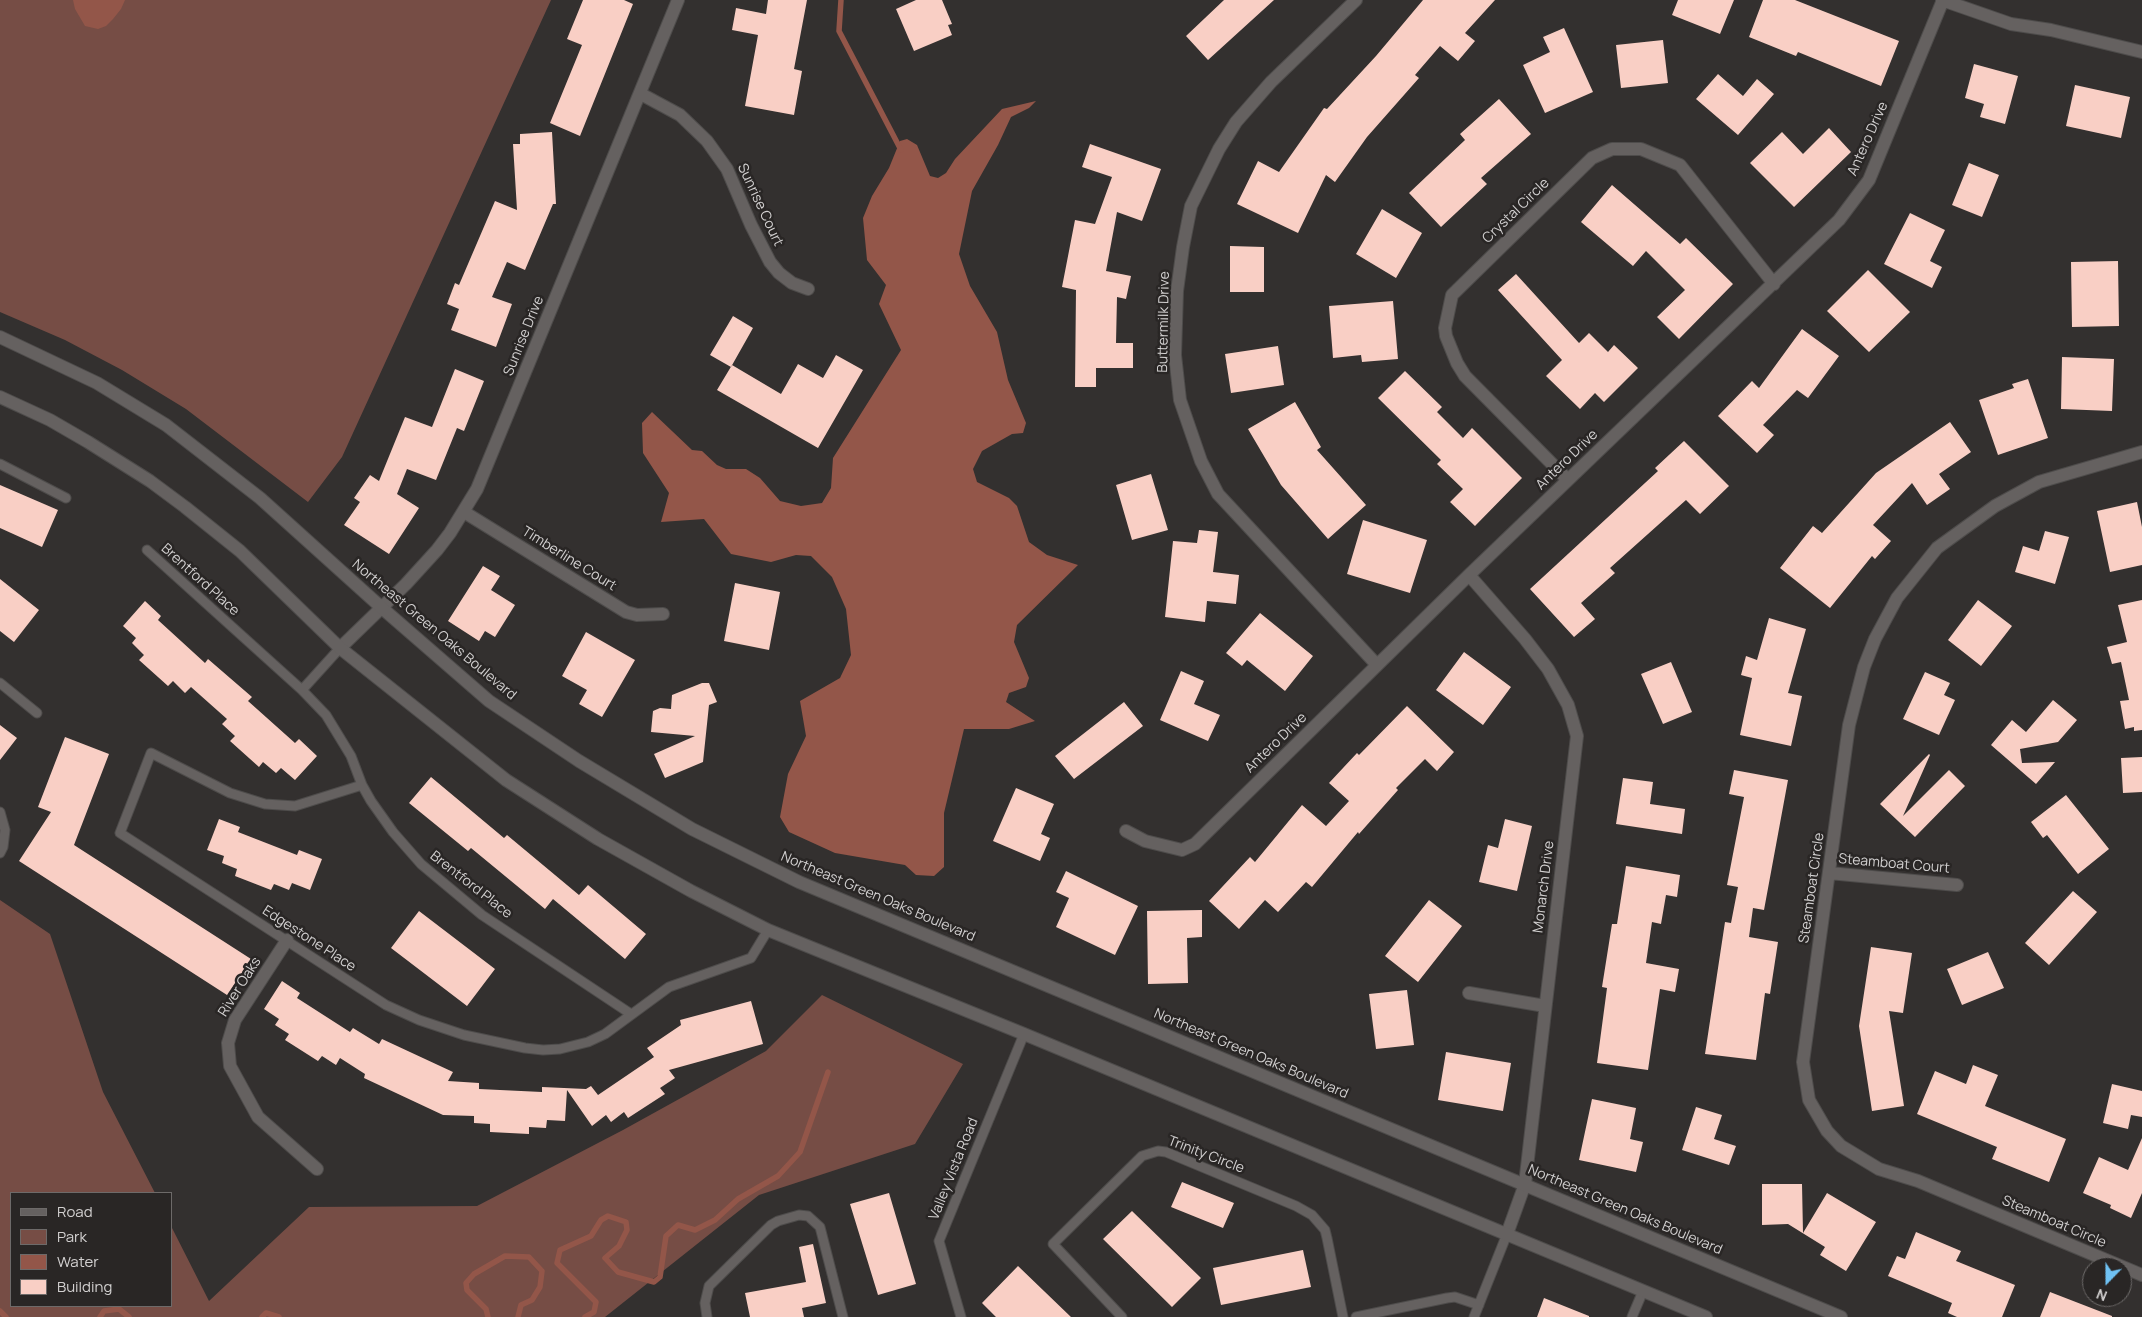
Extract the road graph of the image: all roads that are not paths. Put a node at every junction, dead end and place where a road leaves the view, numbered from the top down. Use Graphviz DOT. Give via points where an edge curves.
graph roads {
  1 [pos="678,0"];
  2 [pos="1356,0"];
  3 [pos="1942,0"];
  4 [pos="2142,52"];
  5 [pos="640,94"];
  6 [pos="1774,284"];
  7 [pos="808,289"];
  8 [pos="0,337"];
  9 [pos="0,397"];
  10 [pos="2142,452"];
  11 [pos="0,464"];
  12 [pos="1568,480"];
  13 [pos="66,498"];
  14 [pos="464,512"];
  15 [pos="146,550"];
  16 [pos="1469,575"];
  17 [pos="382,608"];
  18 [pos="663,614"];
  19 [pos="340,648"];
  20 [pos="1377,665"];
  21 [pos="0,683"];
  22 [pos="302,690"];
  23 [pos="36,713"];
  24 [pos="362,785"];
  25 [pos="0,812"];
  26 [pos="1126,831"];
  27 [pos="0,853"];
  28 [pos="1829,873"];
  29 [pos="1957,885"];
  30 [pos="768,930"];
  31 [pos="288,940"];
  32 [pos="1470,993"];
  33 [pos="1545,1006"];
  34 [pos="631,1014"];
  35 [pos="1024,1034"];
  36 [pos="317,1169"];
  37 [pos="1525,1184"];
  38 [pos="1507,1234"];
  39 [pos="2142,1275"];
  40 [pos="1643,1291"];
  41 [pos="1479,1305"];
  42 [pos="707,1317"];
  43 [pos="843,1317"];
  44 [pos="961,1317"];
  45 [pos="1122,1317"];
  46 [pos="1344,1317"];
  47 [pos="1356,1317"];
  48 [pos="1474,1317"];
  49 [pos="1632,1317"];
  50 [pos="1706,1317"];
  51 [pos="1841,1317"];
  1 -- 5 [label="street, Sunrise Drive"];
  2 -- 20 [label="street, Buttermilk Drive" via="1271,82 1236,122 1219,150 1189,214 1178,292 1175,355 1180,400 1201,461 1218,494"];
  3 -- 4 [label="street" via="2011,24"];
  3 -- 6 [label="street, Antero Drive" via="1869,180 1840,220"];
  5 -- 7 [label="street, Sunrise Court" via="680,115 708,141 727,169 770,262 792,283"];
  5 -- 14 [label="street, Sunrise Drive" via="487,466"];
  6 -- 12 [label="street, Antero Drive"];
  6 -- 12 [label="street, Crystal Circle" via="1680,165 1640,149 1612,149 1592,158 1452,295 1445,328 1457,363 1466,376"];
  8 -- 17 [label="street, Northeast Green Oaks Boulevard" via="97,383 166,425 260,498"];
  9 -- 19 [label="street" via="50,420 150,481 262,571"];
  10 -- 28 [label="street, Steamboat Circle" via="2039,482 1995,506 1938,548 1896,598 1864,667 1848,725"];
  11 -- 13 [label="lane"];
  12 -- 16 [label="street, Antero Drive"];
  14 -- 17 [label="street, Sunrise Drive" via="437,550"];
  14 -- 18 [label="street, Timberline Court" via="626,612"];
  15 -- 22 [label="lane, Brentford Place"];
  16 -- 20 [label="street, Antero Drive"];
  16 -- 33 [label="street, Monarch Drive" via="1548,669 1568,705 1577,736"];
  17 -- 19 [label="street, Sunrise Drive"];
  17 -- 37 [label="street, Northeast Green Oaks Boulevard" via="489,700 579,762 701,833 799,882"];
  19 -- 22 [label="lane"];
  19 -- 30 [label="street" via="506,780 598,839"];
  20 -- 26 [label="street, Antero Drive" via="1195,844 1182,850 1146,841"];
  21 -- 23 [label="lane"];
  22 -- 24 [label="lane, Brentford Place" via="339,734"];
  24 -- 31 [label="lane, Edgestone Place" via="295,806 265,804 230,793 151,752 120,833"];
  24 -- 34 [label="lane, Brentford Place" via="397,837 438,879 482,914"];
  25 -- 27 [label="lane" via="5,830"];
  28 -- 29 [label="street, Steamboat Court"];
  28 -- 39 [label="street, Steamboat Circle" via="1803,1062 1809,1100 1827,1131 1841,1146 1879,1169 1918,1181"];
  30 -- 34 [label="lane, Edgestone Place" via="751,958 674,985"];
  30 -- 35 [label="street"];
  31 -- 34 [label="lane, Edgestone Place" via="404,1014 494,1042 544,1050 560,1049 605,1034"];
  31 -- 36 [label="street, River Oaks" via="235,1020 228,1043 230,1066 258,1117"];
  32 -- 33 [label="street"];
  33 -- 37 [label="street, Monarch Drive"];
  35 -- 38 [label="street"];
  35 -- 44 [label="lane, Valley Vista Road" via="939,1241"];
  37 -- 38 [label="street, Monarch Drive"];
  37 -- 51 [label="street, Northeast Green Oaks Boulevard"];
  38 -- 40 [label="street"];
  38 -- 41 [label="lane"];
  40 -- 49 [label="lane"];
  40 -- 50 [label="street"];
  41 -- 47 [label="lane" via="1455,1297"];
  41 -- 48 [label="lane"];
  42 -- 43 [label="lane" via="705,1303 709,1286 771,1225 799,1215 808,1216 820,1227"];
  45 -- 46 [label="lane, Trinity Circle" via="1052,1244 1142,1156 1158,1151 1312,1215 1328,1238"];
}
